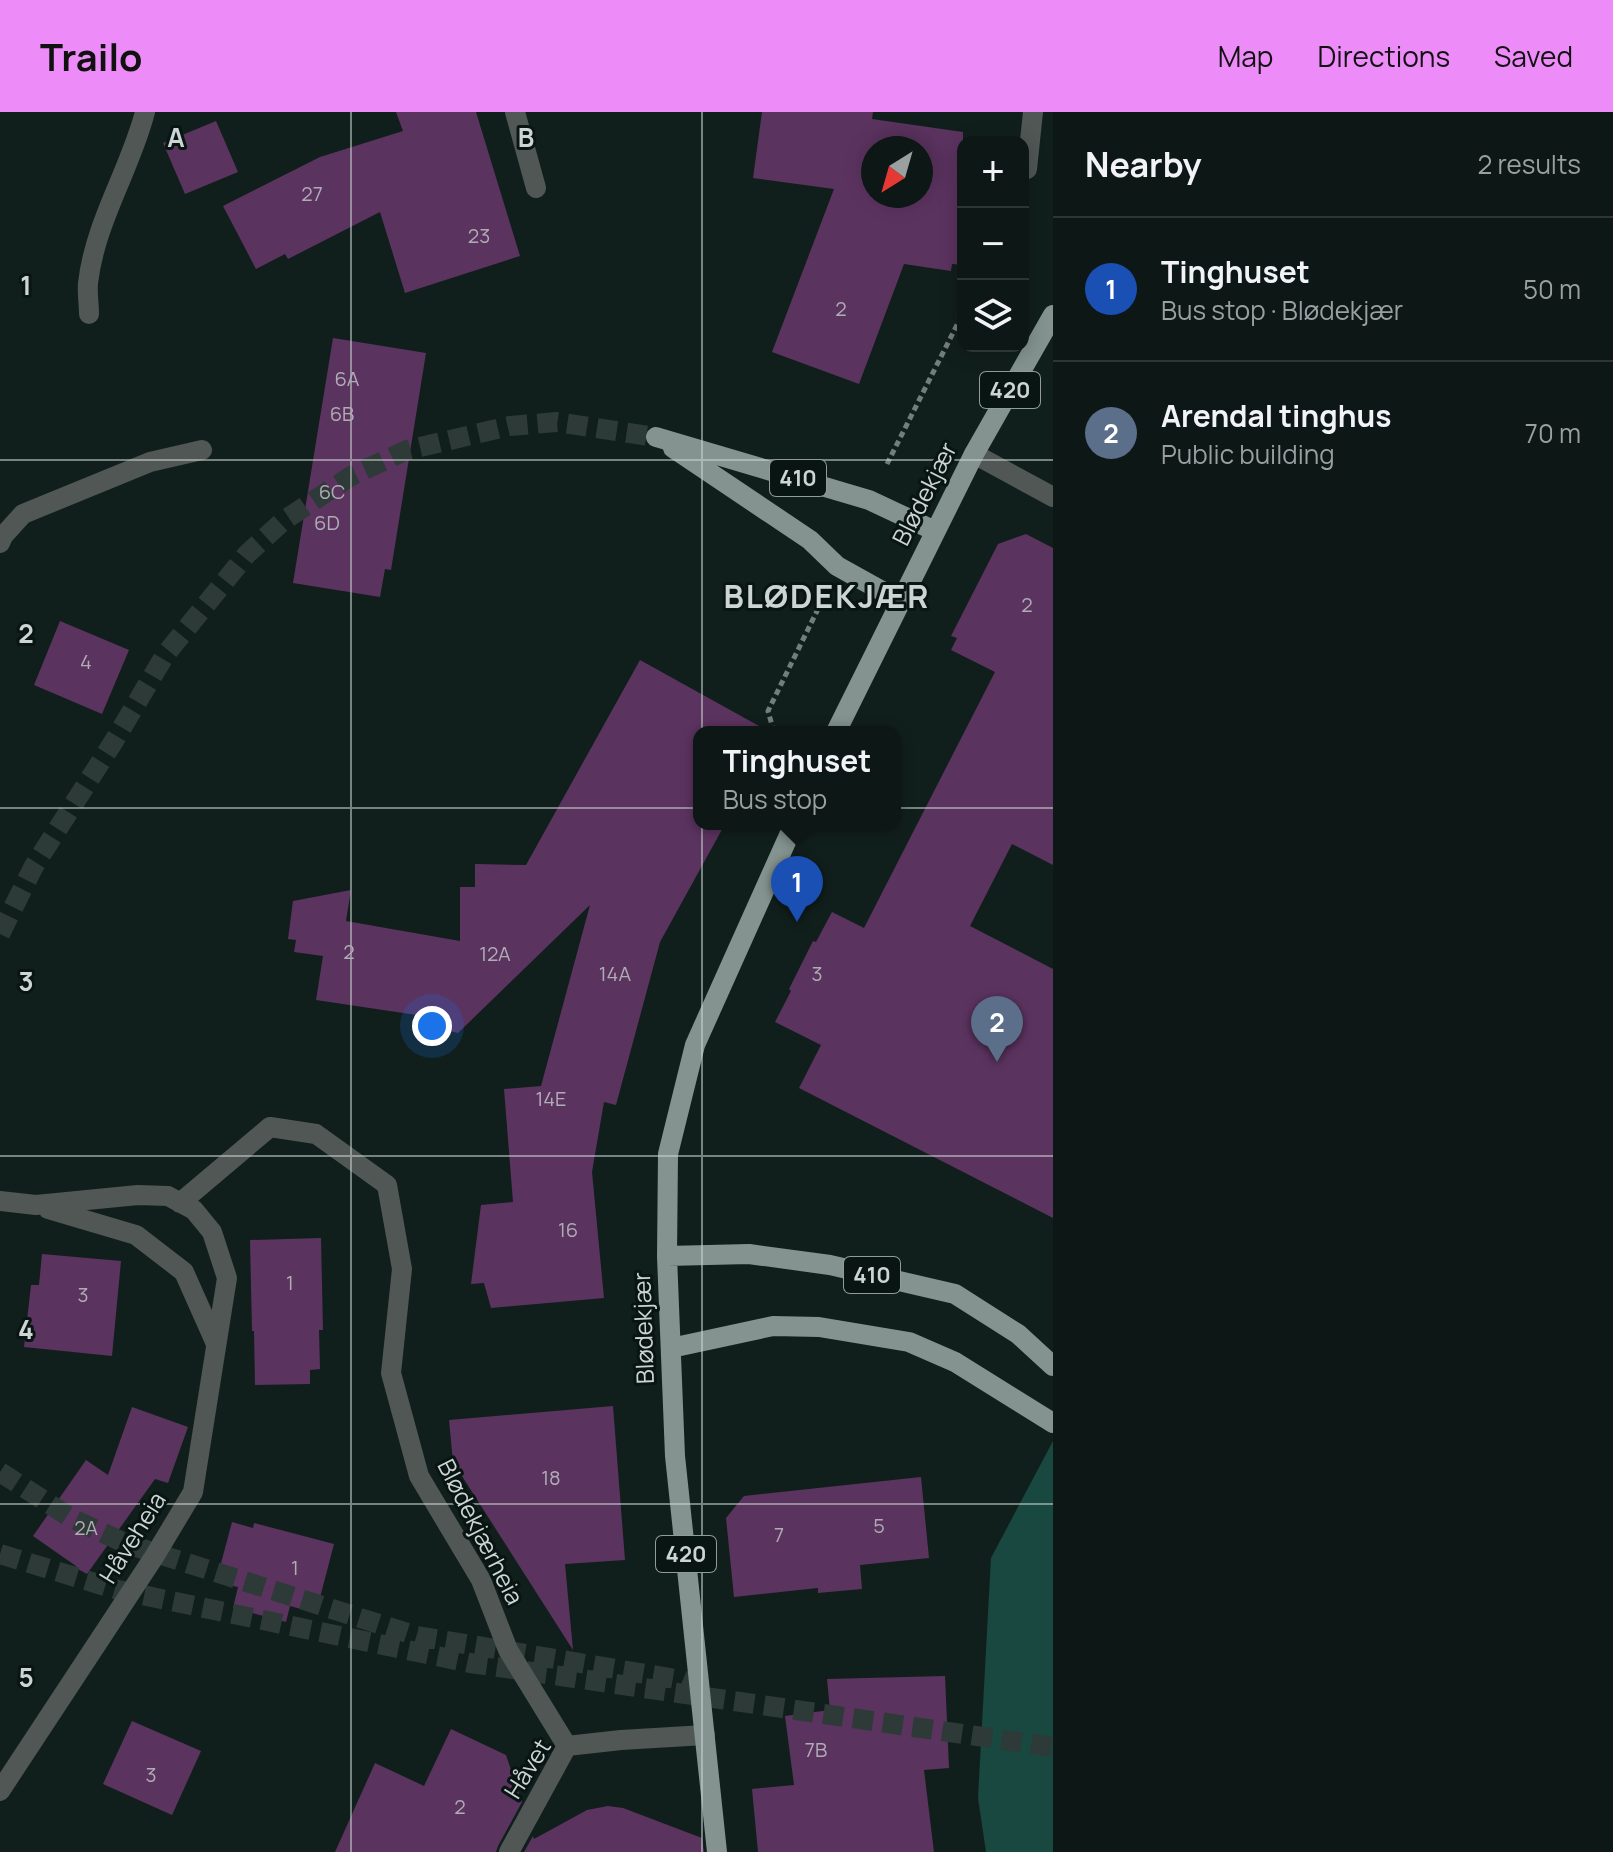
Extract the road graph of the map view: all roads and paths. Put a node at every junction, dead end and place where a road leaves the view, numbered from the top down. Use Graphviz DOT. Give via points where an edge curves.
graph roads {
  1 [pos="145,112"];
  2 [pos="515,112"];
  3 [pos="1033,112"];
  4 [pos="1029,150"];
  5 [pos="536,188"];
  6 [pos="89,314"];
  7 [pos="1050,321"];
  8 [pos="957,325"];
  9 [pos="202,450"];
  10 [pos="974,454"];
  11 [pos="885,469"];
  12 [pos="1053,497"];
  13 [pos="935,531"];
  14 [pos="0,543"];
  15 [pos="900,601"];
  16 [pos="818,609"];
  17 [pos="772,726"];
  18 [pos="839,726"];
  19 [pos="791,830"];
  20 [pos="0,1201"];
  21 [pos="180,1203"];
  22 [pos="36,1205"];
  23 [pos="667,1256"];
  24 [pos="216,1344"];
  25 [pos="671,1348"];
  26 [pos="1053,1366"];
  27 [pos="1053,1423"];
  28 [pos="705,1735"];
  29 [pos="567,1746"];
  30 [pos="0,1791"];
  31 [pos="509,1852"];
  32 [pos="717,1852"];
  1 -- 6 [label="street" via="102,224 88,284"];
  2 -- 5 [label="street"];
  3 -- 4 [label="street"];
  7 -- 10 [label="main road, Blødekjær / 420"];
  8 -- 11 [label="path"];
  9 -- 14 [label="street" via="150,462 23,514"];
  10 -- 12 [label="street"];
  10 -- 13 [label="main road, Blødekjær / 420"];
  13 -- 15 [label="main road, Blødekjær / 420"];
  13 -- 15 [label="main road, 410" via="869,500 656,437 810,540 837,566"];
  15 -- 18 [label="main road, Blødekjær / 420"];
  16 -- 17 [label="path" via="768,711"];
  19 -- 23 [label="main road, Blødekjær / 420" via="695,1045 668,1154"];
  20 -- 22 [label="street"];
  21 -- 22 [label="street" via="168,1196 138,1195"];
  21 -- 24 [label="street, Håveheia" via="194,1210 212,1232 227,1278"];
  21 -- 29 [label="street, Blødekjærheia" via="270,1127 316,1134 387,1185 402,1269 391,1373 419,1476 481,1580 508,1650"];
  22 -- 24 [label="street" via="136,1235 148,1244 184,1272"];
  23 -- 25 [label="main road, Blødekjær / 420"];
  23 -- 26 [label="main road, 410" via="749,1254 830,1265 955,1294 1018,1334"];
  24 -- 30 [label="street, Håveheia" via="193,1492"];
  25 -- 27 [label="main road" via="773,1326 819,1327 909,1342 955,1362"];
  25 -- 28 [label="main road, Blødekjær / 420" via="675,1456"];
  28 -- 29 [label="street, Håvet"];
  28 -- 32 [label="main road, Blødekjær / 420"];
  29 -- 31 [label="street, Håvet"];
}
